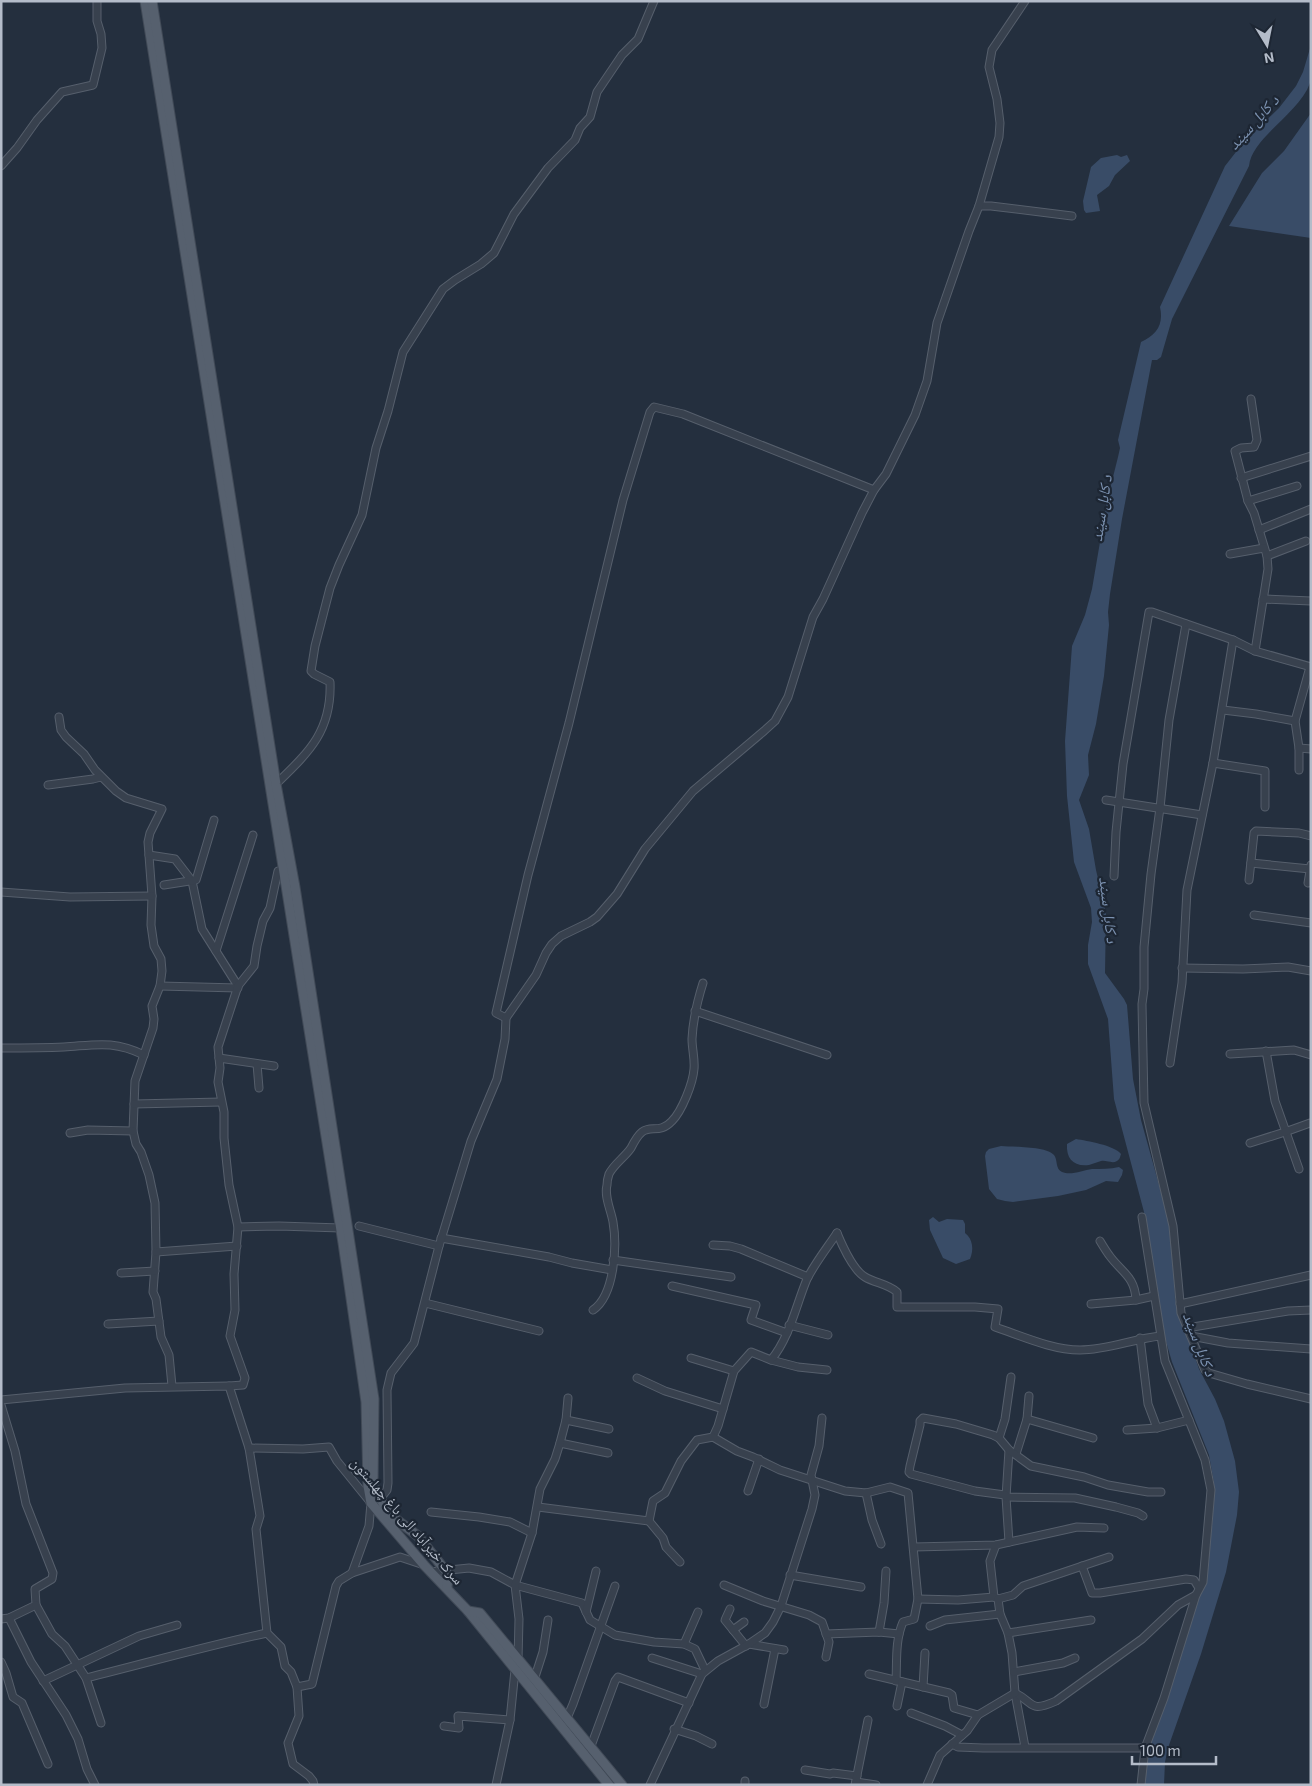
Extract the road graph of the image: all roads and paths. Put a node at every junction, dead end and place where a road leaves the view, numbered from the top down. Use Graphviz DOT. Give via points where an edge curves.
graph roads {
  1 [pos="98,1"];
  2 [pos="145,1"];
  3 [pos="152,1"];
  4 [pos="654,1"];
  5 [pos="1025,1"];
  6 [pos="1,166"];
  7 [pos="979,206"];
  8 [pos="1072,216"];
  9 [pos="1251,399"];
  10 [pos="1311,456"];
  11 [pos="1241,478"];
  12 [pos="1297,486"];
  13 [pos="874,490"];
  14 [pos="1248,501"];
  15 [pos="1311,509"];
  16 [pos="1259,530"];
  17 [pos="1306,541"];
  18 [pos="1264,548"];
  19 [pos="1230,554"];
  20 [pos="1267,556"];
  21 [pos="1263,599"];
  22 [pos="1311,601"];
  23 [pos="1186,624"];
  24 [pos="1233,640"];
  25 [pos="1255,650"];
  26 [pos="1311,667"];
  27 [pos="1223,710"];
  28 [pos="59,717"];
  29 [pos="1295,721"];
  30 [pos="1299,748"];
  31 [pos="1311,749"];
  32 [pos="1213,763"];
  33 [pos="1299,770"];
  34 [pos="101,777"];
  35 [pos="48,784"];
  36 [pos="276,784"];
  37 [pos="1106,800"];
  38 [pos="1120,802"];
  39 [pos="1265,807"];
  40 [pos="1160,808"];
  41 [pos="1202,815"];
  42 [pos="214,820"];
  43 [pos="253,835"];
  44 [pos="1311,836"];
  45 [pos="150,855"];
  46 [pos="1252,863"];
  47 [pos="1310,867"];
  48 [pos="278,871"];
  49 [pos="1114,876"];
  50 [pos="1249,880"];
  51 [pos="192,881"];
  52 [pos="1308,883"];
  53 [pos="164,886"];
  54 [pos="1,892"];
  55 [pos="152,896"];
  56 [pos="1254,915"];
  57 [pos="1311,923"];
  58 [pos="216,951"];
  59 [pos="1182,968"];
  60 [pos="1311,971"];
  61 [pos="703,983"];
  62 [pos="160,986"];
  63 [pos="238,987"];
  64 [pos="695,1011"];
  65 [pos="506,1018"];
  66 [pos="1,1048"];
  67 [pos="1266,1051"];
  68 [pos="1230,1054"];
  69 [pos="144,1055"];
  70 [pos="827,1055"];
  71 [pos="1311,1055"];
  72 [pos="219,1058"];
  73 [pos="1170,1063"];
  74 [pos="257,1064"];
  75 [pos="274,1066"];
  76 [pos="259,1088"];
  77 [pos="221,1102"];
  78 [pos="134,1104"];
  79 [pos="1310,1123"];
  80 [pos="133,1131"];
  81 [pos="1286,1132"];
  82 [pos="70,1133"];
  83 [pos="1250,1143"];
  84 [pos="1299,1169"];
  85 [pos="1142,1217"];
  86 [pos="359,1226"];
  87 [pos="238,1227"];
  88 [pos="341,1228"];
  89 [pos="441,1238"];
  90 [pos="1100,1241"];
  91 [pos="714,1245"];
  92 [pos="237,1246"];
  93 [pos="439,1246"];
  94 [pos="156,1252"];
  95 [pos="613,1260"];
  96 [pos="612,1270"];
  97 [pos="121,1272"];
  98 [pos="155,1272"];
  99 [pos="1311,1275"];
  100 [pos="731,1277"];
  101 [pos="808,1277"];
  102 [pos="672,1286"];
  103 [pos="354,1295"];
  104 [pos="1154,1296"];
  105 [pos="1136,1300"];
  106 [pos="425,1303"];
  107 [pos="1091,1304"];
  108 [pos="1180,1304"];
  109 [pos="593,1310"];
  110 [pos="1311,1310"];
  111 [pos="160,1321"];
  112 [pos="108,1324"];
  113 [pos="789,1325"];
  114 [pos="1187,1328"];
  115 [pos="539,1331"];
  116 [pos="787,1333"];
  117 [pos="828,1335"];
  118 [pos="1160,1336"];
  119 [pos="1191,1336"];
  120 [pos="1140,1338"];
  121 [pos="1311,1349"];
  122 [pos="691,1358"];
  123 [pos="770,1360"];
  124 [pos="827,1370"];
  125 [pos="734,1371"];
  126 [pos="1010,1377"];
  127 [pos="637,1378"];
  128 [pos="172,1386"];
  129 [pos="229,1386"];
  130 [pos="1029,1396"];
  131 [pos="568,1398"];
  132 [pos="1311,1399"];
  133 [pos="1,1400"];
  134 [pos="1,1405"];
  135 [pos="723,1409"];
  136 [pos="822,1418"];
  137 [pos="1027,1419"];
  138 [pos="566,1420"];
  139 [pos="1189,1420"];
  140 [pos="1157,1428"];
  141 [pos="609,1429"];
  142 [pos="1127,1430"];
  143 [pos="713,1437"];
  144 [pos="999,1438"];
  145 [pos="1093,1438"];
  146 [pos="560,1444"];
  147 [pos="249,1448"];
  148 [pos="1012,1452"];
  149 [pos="608,1453"];
  150 [pos="759,1459"];
  151 [pos="812,1480"];
  152 [pos="748,1491"];
  153 [pos="1161,1492"];
  154 [pos="866,1493"];
  155 [pos="1006,1497"];
  156 [pos="380,1499"];
  157 [pos="371,1502"];
  158 [pos="538,1507"];
  159 [pos="431,1512"];
  160 [pos="1143,1516"];
  161 [pos="649,1521"];
  162 [pos="1104,1528"];
  163 [pos="532,1533"];
  164 [pos="1010,1542"];
  165 [pos="881,1544"];
  166 [pos="996,1545"];
  167 [pos="914,1547"];
  168 [pos="1109,1557"];
  169 [pos="680,1562"];
  170 [pos="1082,1566"];
  171 [pos="427,1568"];
  172 [pos="445,1570"];
  173 [pos="886,1570"];
  174 [pos="596,1571"];
  175 [pos="352,1573"];
  176 [pos="790,1575"];
  177 [pos="515,1585"];
  178 [pos="724,1585"];
  179 [pos="615,1586"];
  180 [pos="860,1587"];
  181 [pos="446,1588"];
  182 [pos="1198,1591"];
  183 [pos="996,1598"];
  184 [pos="918,1599"];
  185 [pos="36,1605"];
  186 [pos="781,1606"];
  187 [pos="730,1609"];
  188 [pos="468,1611"];
  189 [pos="586,1612"];
  190 [pos="698,1612"];
  191 [pos="1000,1614"];
  192 [pos="9,1618"];
  193 [pos="1,1619"];
  194 [pos="548,1620"];
  195 [pos="1091,1620"];
  196 [pos="744,1622"];
  197 [pos="177,1625"];
  198 [pos="601,1626"];
  199 [pos="930,1626"];
  200 [pos="733,1630"];
  201 [pos="879,1632"];
  202 [pos="267,1633"];
  203 [pos="1008,1633"];
  204 [pos="826,1634"];
  205 [pos="899,1634"];
  206 [pos="684,1644"];
  207 [pos="748,1645"];
  208 [pos="775,1649"];
  209 [pos="784,1650"];
  210 [pos="925,1653"];
  211 [pos="826,1657"];
  212 [pos="652,1658"];
  213 [pos="1075,1658"];
  214 [pos="518,1660"];
  215 [pos="1,1662"];
  216 [pos="77,1664"];
  217 [pos="515,1670"];
  218 [pos="703,1672"];
  219 [pos="1014,1672"];
  220 [pos="869,1674"];
  221 [pos="86,1678"];
  222 [pos="44,1681"];
  223 [pos="899,1681"];
  224 [pos="533,1684"];
  225 [pos="297,1687"];
  226 [pos="923,1687"];
  227 [pos="1015,1693"];
  228 [pos="689,1703"];
  229 [pos="764,1704"];
  230 [pos="898,1706"];
  231 [pos="911,1713"];
  232 [pos="978,1715"];
  233 [pos="566,1718"];
  234 [pos="510,1720"];
  235 [pos="868,1720"];
  236 [pos="101,1723"];
  237 [pos="444,1726"];
  238 [pos="674,1730"];
  239 [pos="962,1736"];
  240 [pos="712,1744"];
  241 [pos="952,1744"];
  242 [pos="591,1746"];
  243 [pos="1025,1747"];
  244 [pos="1145,1748"];
  245 [pos="48,1764"];
  246 [pos="805,1770"];
  247 [pos="856,1781"];
  248 [pos="609,1784"];
  249 [pos="95,1785"];
  250 [pos="314,1785"];
  251 [pos="496,1785"];
  252 [pos="599,1785"];
  253 [pos="622,1785"];
  254 [pos="650,1785"];
  255 [pos="876,1785"];
  256 [pos="927,1785"];
  257 [pos="1141,1785"];
  1 -- 6 [label="street" via="97,21 102,48 93,86 62,92"];
  2 -- 88 [label="main road"];
  3 -- 36 [label="main road"];
  4 -- 36 [label="street" via="638,39 622,55 597,92 590,117 575,140 548,168 514,214 494,253 442,290 403,352 376,448 362,515 339,565 315,646 311,671 330,682 328,716 322,732"];
  5 -- 7 [label="street" via="989,59 999,112 999,137"];
  7 -- 8 [label="street"];
  7 -- 13 [label="street" via="936,324 927,381 915,416 886,474"];
  9 -- 11 [label="street" via="1257,440 1254,446 1235,451"];
  10 -- 11 [label="street"];
  11 -- 14 [label="street"];
  12 -- 14 [label="street"];
  13 -- 65 [label="street" via="814,617 794,681 775,721 693,791 645,849 617,894 597,917 560,936 552,944 536,975"];
  13 -- 65 [label="street" via="683,414 654,407 650,412 623,500 528,875 496,1013"];
  14 -- 16 [label="street"];
  15 -- 16 [label="street"];
  16 -- 18 [label="street"];
  17 -- 20 [label="street"];
  18 -- 19 [label="street"];
  18 -- 20 [label="street"];
  20 -- 21 [label="street"];
  21 -- 22 [label="street"];
  21 -- 25 [label="street"];
  23 -- 24 [label="street"];
  23 -- 38 [label="street" via="1149,612 1123,764"];
  23 -- 40 [label="street" via="1169,720"];
  24 -- 25 [label="street"];
  24 -- 27 [label="street"];
  25 -- 26 [label="street"];
  26 -- 29 [label="street"];
  27 -- 29 [label="street"];
  27 -- 32 [label="street"];
  28 -- 34 [label="street" via="61,730"];
  29 -- 30 [label="street"];
  30 -- 31 [label="street"];
  30 -- 33 [label="street"];
  32 -- 39 [label="street" via="1265,771"];
  32 -- 41 [label="street"];
  34 -- 35 [label="street"];
  34 -- 45 [label="street" via="126,798 162,809 149,837"];
  36 -- 103 [label="main road" via="295,888"];
  37 -- 38 [label="street"];
  38 -- 40 [label="street"];
  38 -- 49 [label="street"];
  40 -- 41 [label="street"];
  40 -- 108 [label="street" via="1144,947 1144,1103 1173,1226"];
  41 -- 59 [label="street" via="1187,890"];
  42 -- 51 [label="street" via="196,880"];
  43 -- 58 [label="street"];
  44 -- 46 [label="street" via="1256,831"];
  45 -- 51 [label="street" via="175,858"];
  45 -- 55 [label="street"];
  46 -- 47 [label="street"];
  46 -- 50 [label="street"];
  47 -- 52 [label="street"];
  48 -- 63 [label="street" via="270,908 256,946 254,966"];
  51 -- 53 [label="street"];
  51 -- 58 [label="street" via="202,929"];
  54 -- 55 [label="street" via="70,897"];
  55 -- 62 [label="street" via="154,946 161,959"];
  56 -- 57 [label="street"];
  58 -- 63 [label="street"];
  59 -- 60 [label="street"];
  59 -- 73 [label="street"];
  61 -- 64 [label="street"];
  62 -- 63 [label="street"];
  62 -- 69 [label="street" via="153,1000 153,1028"];
  63 -- 72 [label="street" via="218,1047"];
  64 -- 70 [label="street"];
  64 -- 95 [label="street" via="692,1040 694,1070 680,1110 666,1127 642,1131 610,1173 606,1191 613,1223"];
  65 -- 89 [label="street" via="497,1078 471,1141"];
  66 -- 69 [label="street" via="102,1043 129,1048"];
  67 -- 68 [label="street"];
  67 -- 71 [label="street" via="1294,1050"];
  67 -- 81 [label="street" via="1275,1101"];
  69 -- 78 [label="street" via="135,1081"];
  72 -- 74 [label="street"];
  72 -- 77 [label="street"];
  74 -- 75 [label="street"];
  74 -- 76 [label="street"];
  77 -- 78 [label="street"];
  77 -- 87 [label="street" via="229,1185"];
  78 -- 80 [label="street"];
  79 -- 81 [label="street"];
  80 -- 82 [label="street"];
  80 -- 94 [label="street" via="155,1203"];
  81 -- 83 [label="street"];
  81 -- 84 [label="street"];
  85 -- 104 [label="street"];
  86 -- 93 [label="street"];
  87 -- 88 [label="street"];
  87 -- 92 [label="street"];
  88 -- 103 [label="main road"];
  89 -- 93 [label="street"];
  89 -- 96 [label="street"];
  90 -- 105 [label="street" via="1123,1269 1135,1289"];
  91 -- 101 [label="street" via="741,1249"];
  92 -- 94 [label="street"];
  92 -- 129 [label="street" via="235,1310 230,1336 245,1378 243,1385"];
  93 -- 106 [label="street"];
  94 -- 98 [label="street"];
  95 -- 96 [label="street"];
  95 -- 100 [label="street"];
  96 -- 109 [label="street" via="606,1293"];
  97 -- 98 [label="street"];
  98 -- 111 [label="street" via="152,1292"];
  99 -- 108 [label="street"];
  101 -- 113 [label="street"];
  101 -- 120 [label="street" via="837,1233 863,1276 897,1292 897,1307 998,1309 995,1327 1061,1348 1099,1348"];
  102 -- 116 [label="street" via="756,1305 751,1320"];
  103 -- 156 [label="main road" via="374,1399 373,1485"];
  103 -- 157 [label="main road" via="366,1402"];
  104 -- 105 [label="street"];
  104 -- 118 [label="street"];
  105 -- 107 [label="street"];
  106 -- 115 [label="street"];
  106 -- 156 [label="street" via="414,1343 391,1372 387,1390 388,1483"];
  108 -- 114 [label="street"];
  110 -- 114 [label="street"];
  111 -- 112 [label="street"];
  111 -- 128 [label="street" via="161,1337 169,1355"];
  113 -- 116 [label="street"];
  113 -- 117 [label="street"];
  114 -- 119 [label="street"];
  116 -- 123 [label="street"];
  118 -- 120 [label="street"];
  118 -- 139 [label="street" via="1165,1361"];
  119 -- 121 [label="street" via="1228,1343"];
  119 -- 132 [label="street" via="1209,1373"];
  120 -- 140 [label="street" via="1148,1404"];
  122 -- 125 [label="street"];
  123 -- 124 [label="street"];
  123 -- 125 [label="street" via="751,1352"];
  125 -- 135 [label="street"];
  126 -- 144 [label="street"];
  127 -- 135 [label="street" via="665,1391"];
  128 -- 129 [label="street"];
  128 -- 133 [label="street"];
  129 -- 147 [label="street"];
  130 -- 137 [label="street"];
  131 -- 138 [label="street"];
  134 -- 185 [label="street" via="26,1504 53,1574 52,1579 35,1589"];
  135 -- 143 [label="street"];
  136 -- 151 [label="street"];
  137 -- 145 [label="street"];
  137 -- 148 [label="street"];
  138 -- 141 [label="street"];
  138 -- 146 [label="street"];
  139 -- 140 [label="street"];
  139 -- 182 [label="street" via="1205,1460 1212,1490 1203,1582"];
  140 -- 142 [label="street"];
  143 -- 150 [label="street"];
  143 -- 161 [label="street" via="698,1440 681,1461 665,1493 653,1501"];
  144 -- 148 [label="street"];
  144 -- 155 [label="street" via="924,1418 920,1421 909,1472"];
  146 -- 149 [label="street"];
  146 -- 158 [label="street" via="540,1489"];
  147 -- 157 [label="street, سرک خیرآباد الی باغ چهلستون" via="330,1447 337,1461"];
  147 -- 202 [label="street" via="260,1516 256,1529"];
  148 -- 153 [label="street" via="1031,1466 1108,1485"];
  148 -- 155 [label="street"];
  150 -- 151 [label="street"];
  150 -- 152 [label="street"];
  151 -- 154 [label="street" via="845,1491"];
  151 -- 176 [label="street" via="812,1509"];
  154 -- 165 [label="street"];
  154 -- 167 [label="street" via="890,1487 908,1493"];
  155 -- 160 [label="street" via="1075,1498"];
  155 -- 164 [label="street"];
  156 -- 172 [label="main road" via="390,1514 418,1536"];
  157 -- 171 [label="main road, سرک خیرآباد الی باغ چهلستون"];
  157 -- 175 [label="street" via="369,1526"];
  158 -- 161 [label="street"];
  158 -- 163 [label="street"];
  159 -- 163 [label="street" via="510,1522"];
  161 -- 169 [label="street"];
  162 -- 164 [label="street" via="1077,1527"];
  163 -- 177 [label="street"];
  164 -- 166 [label="street"];
  166 -- 167 [label="street"];
  166 -- 183 [label="street" via="990,1561"];
  167 -- 184 [label="street"];
  168 -- 170 [label="street"];
  170 -- 182 [label="street" via="1092,1593 1186,1579 1194,1580"];
  170 -- 183 [label="street" via="1022,1586 1013,1595"];
  171 -- 172 [label="street"];
  171 -- 175 [label="street" via="400,1557"];
  171 -- 181 [label="main road, سرک خیرآباد الی باغ چهلستون"];
  172 -- 177 [label="street" via="470,1568 491,1572"];
  172 -- 181 [label="main road" via="448,1574"];
  173 -- 201 [label="street"];
  174 -- 189 [label="street"];
  175 -- 225 [label="street" via="336,1586 312,1684"];
  176 -- 180 [label="street"];
  176 -- 186 [label="street"];
  177 -- 189 [label="street" via="582,1603"];
  177 -- 214 [label="street" via="519,1620"];
  178 -- 186 [label="street"];
  179 -- 198 [label="street"];
  181 -- 188 [label="main road, سرک خیرآباد الی باغ چهلستون"];
  182 -- 227 [label="street" via="1142,1639 1056,1701 1042,1707 1030,1705"];
  182 -- 244 [label="street"];
  183 -- 184 [label="street"];
  183 -- 191 [label="street"];
  184 -- 205 [label="street" via="914,1619 903,1622"];
  185 -- 192 [label="street"];
  185 -- 216 [label="street" via="52,1634"];
  186 -- 204 [label="street" via="822,1622"];
  186 -- 207 [label="street" via="765,1632"];
  187 -- 200 [label="street" via="725,1620"];
  188 -- 214 [label="main road" via="480,1613"];
  188 -- 217 [label="main road, سرک خیرآباد الی باغ چهلستون"];
  189 -- 198 [label="street" via="590,1620"];
  190 -- 206 [label="street"];
  191 -- 199 [label="street" via="945,1620"];
  191 -- 203 [label="street"];
  192 -- 193 [label="street"];
  192 -- 222 [label="street"];
  194 -- 224 [label="street"];
  195 -- 203 [label="street"];
  196 -- 200 [label="street"];
  197 -- 216 [label="street" via="139,1636"];
  198 -- 206 [label="street" via="615,1635"];
  198 -- 233 [label="street"];
  200 -- 207 [label="street"];
  201 -- 204 [label="street"];
  201 -- 205 [label="street"];
  202 -- 221 [label="street" via="208,1645"];
  202 -- 225 [label="street" via="281,1647 285,1666"];
  203 -- 219 [label="street"];
  204 -- 211 [label="street" via="830,1645"];
  205 -- 223 [label="street"];
  206 -- 218 [label="street" via="695,1649"];
  207 -- 208 [label="street"];
  207 -- 218 [label="street"];
  208 -- 209 [label="street"];
  208 -- 229 [label="street"];
  210 -- 226 [label="street"];
  212 -- 218 [label="street"];
  213 -- 219 [label="street"];
  214 -- 217 [label="street"];
  214 -- 224 [label="main road"];
  215 -- 245 [label="street" via="13,1697 22,1703"];
  216 -- 221 [label="street"];
  216 -- 222 [label="street"];
  217 -- 224 [label="main road, سرک خیرآباد الی باغ چهلستون"];
  217 -- 234 [label="street"];
  218 -- 228 [label="street"];
  219 -- 227 [label="street"];
  220 -- 223 [label="street"];
  221 -- 236 [label="street"];
  222 -- 249 [label="street" via="78,1738"];
  223 -- 226 [label="street"];
  223 -- 230 [label="street"];
  224 -- 233 [label="main road"];
  224 -- 248 [label="main road, سرک خیرآباد الی باغ چهلستون"];
  225 -- 250 [label="street" via="299,1716 288,1743 293,1764 309,1776"];
  226 -- 232 [label="street" via="949,1693 954,1708"];
  227 -- 232 [label="street"];
  227 -- 243 [label="street"];
  228 -- 238 [label="street"];
  228 -- 242 [label="street" via="618,1677"];
  231 -- 239 [label="street"];
  232 -- 239 [label="street"];
  233 -- 242 [label="main road"];
  234 -- 237 [label="street" via="458,1716 459,1728"];
  234 -- 251 [label="street"];
  235 -- 247 [label="street"];
  238 -- 240 [label="street"];
  238 -- 254 [label="street"];
  239 -- 241 [label="street"];
  241 -- 243 [label="street" via="958,1747"];
  241 -- 256 [label="street" via="940,1755"];
  242 -- 253 [label="main road"];
  243 -- 244 [label="street"];
  244 -- 257 [label="street"];
  246 -- 247 [label="street" via="833,1773"];
  247 -- 255 [label="street"];
  248 -- 252 [label="street"];
}
